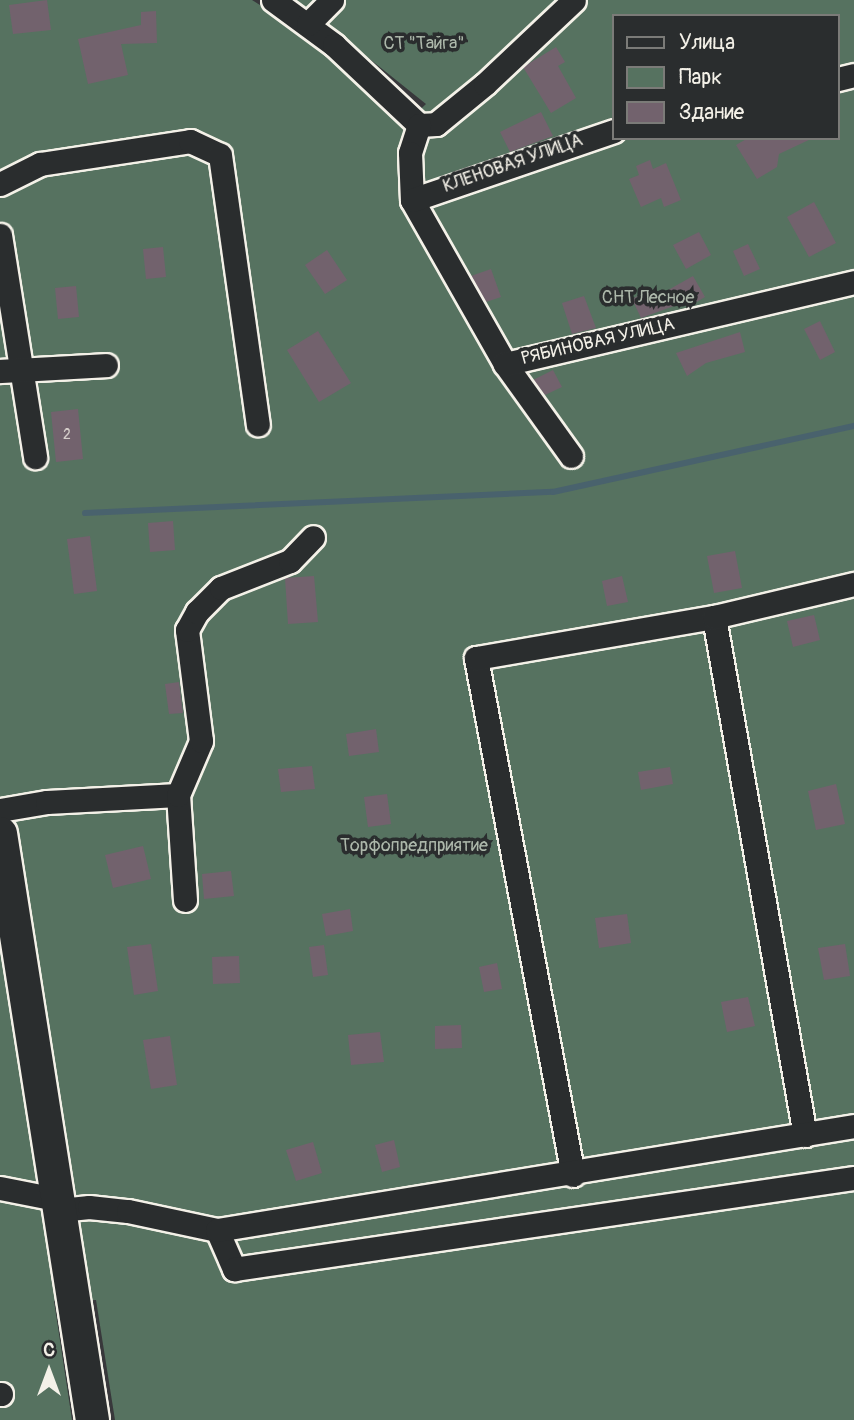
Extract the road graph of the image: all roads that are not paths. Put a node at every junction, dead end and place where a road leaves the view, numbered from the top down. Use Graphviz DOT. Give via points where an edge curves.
graph roads {
  1 [pos="273,0"];
  2 [pos="332,0"];
  3 [pos="575,0"];
  4 [pos="308,24"];
  5 [pos="419,125"];
  6 [pos="612,132"];
  7 [pos="0,184"];
  8 [pos="412,200"];
  9 [pos="0,235"];
  10 [pos="854,282"];
  11 [pos="505,364"];
  12 [pos="106,365"];
  13 [pos="24,370"];
  14 [pos="0,371"];
  15 [pos="258,424"];
  16 [pos="571,456"];
  17 [pos="35,457"];
  18 [pos="313,537"];
  19 [pos="854,584"];
  20 [pos="714,617"];
  21 [pos="178,795"];
  22 [pos="0,810"];
  23 [pos="0,833"];
  24 [pos="185,900"];
  25 [pos="854,1126"];
  26 [pos="805,1135"];
  27 [pos="573,1175"];
  28 [pos="854,1178"];
  29 [pos="0,1188"];
  30 [pos="60,1205"];
  31 [pos="217,1230"];
  32 [pos="92,1420"];
  1 -- 4 [label="street"];
  2 -- 4 [label="street"];
  3 -- 5 [label="street" via="456,108 436,124"];
  4 -- 5 [label="street"];
  5 -- 8 [label="street" via="410,153"];
  6 -- 8 [label="street, КЛЕНОВАЯ УЛИЦА"];
  7 -- 15 [label="street" via="40,164 190,141 220,155"];
  8 -- 11 [label="street"];
  9 -- 13 [label="street"];
  10 -- 11 [label="street, РЯБИНОВАЯ УЛИЦА"];
  11 -- 16 [label="street"];
  12 -- 13 [label="street"];
  13 -- 14 [label="street"];
  13 -- 17 [label="street"];
  18 -- 21 [label="street" via="290,561 221,587 187,630 201,741"];
  19 -- 20 [label="street"];
  20 -- 26 [label="street"];
  20 -- 27 [label="street" via="476,658"];
  21 -- 22 [label="street" via="47,802"];
  21 -- 24 [label="street"];
  23 -- 30 [label="main road"];
  25 -- 26 [label="street"];
  26 -- 27 [label="street"];
  27 -- 31 [label="street"];
  28 -- 31 [label="street" via="234,1269"];
  29 -- 30 [label="street"];
  30 -- 31 [label="street" via="128,1211"];
  30 -- 32 [label="main road"];
}
